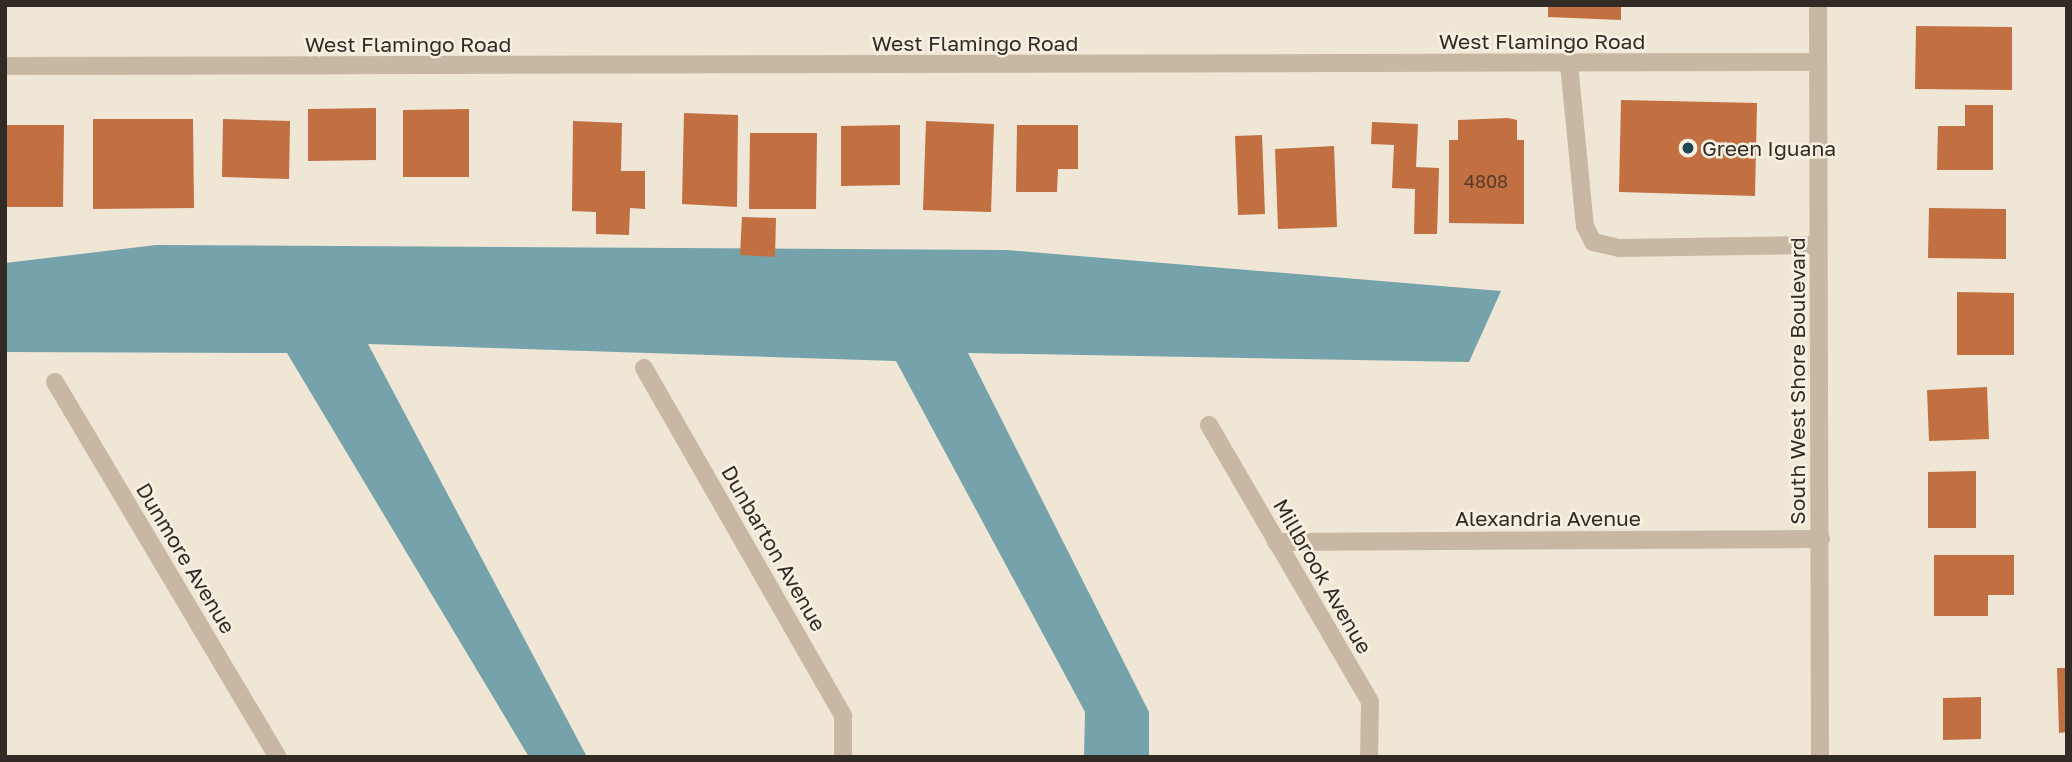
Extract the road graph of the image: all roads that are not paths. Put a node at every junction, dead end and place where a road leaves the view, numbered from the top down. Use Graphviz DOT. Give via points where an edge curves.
graph roads {
  1 [pos="1818,5"];
  2 [pos="1817,62"];
  3 [pos="1569,64"];
  4 [pos="5,66"];
  5 [pos="1818,245"];
  6 [pos="644,368"];
  7 [pos="55,382"];
  8 [pos="1209,425"];
  9 [pos="1821,539"];
  10 [pos="1276,542"];
  11 [pos="278,757"];
  12 [pos="843,757"];
  13 [pos="1369,757"];
  14 [pos="1821,757"];
  1 -- 2 [label="street, South West Shore Boulevard"];
  2 -- 3 [label="street, West Flamingo Road"];
  2 -- 5 [label="street, South West Shore Boulevard"];
  3 -- 4 [label="street, West Flamingo Road"];
  3 -- 5 [label="street" via="1585,226 1593,242 1619,247"];
  5 -- 9 [label="street, South West Shore Boulevard"];
  6 -- 12 [label="street, Dunbarton Avenue" via="843,716"];
  7 -- 11 [label="street, Dunmore Avenue"];
  8 -- 10 [label="street, Millbrook Avenue"];
  9 -- 10 [label="street, Alexandria Avenue"];
  9 -- 14 [label="street, South West Shore Boulevard"];
  10 -- 13 [label="street, Millbrook Avenue" via="1370,702"];
}
